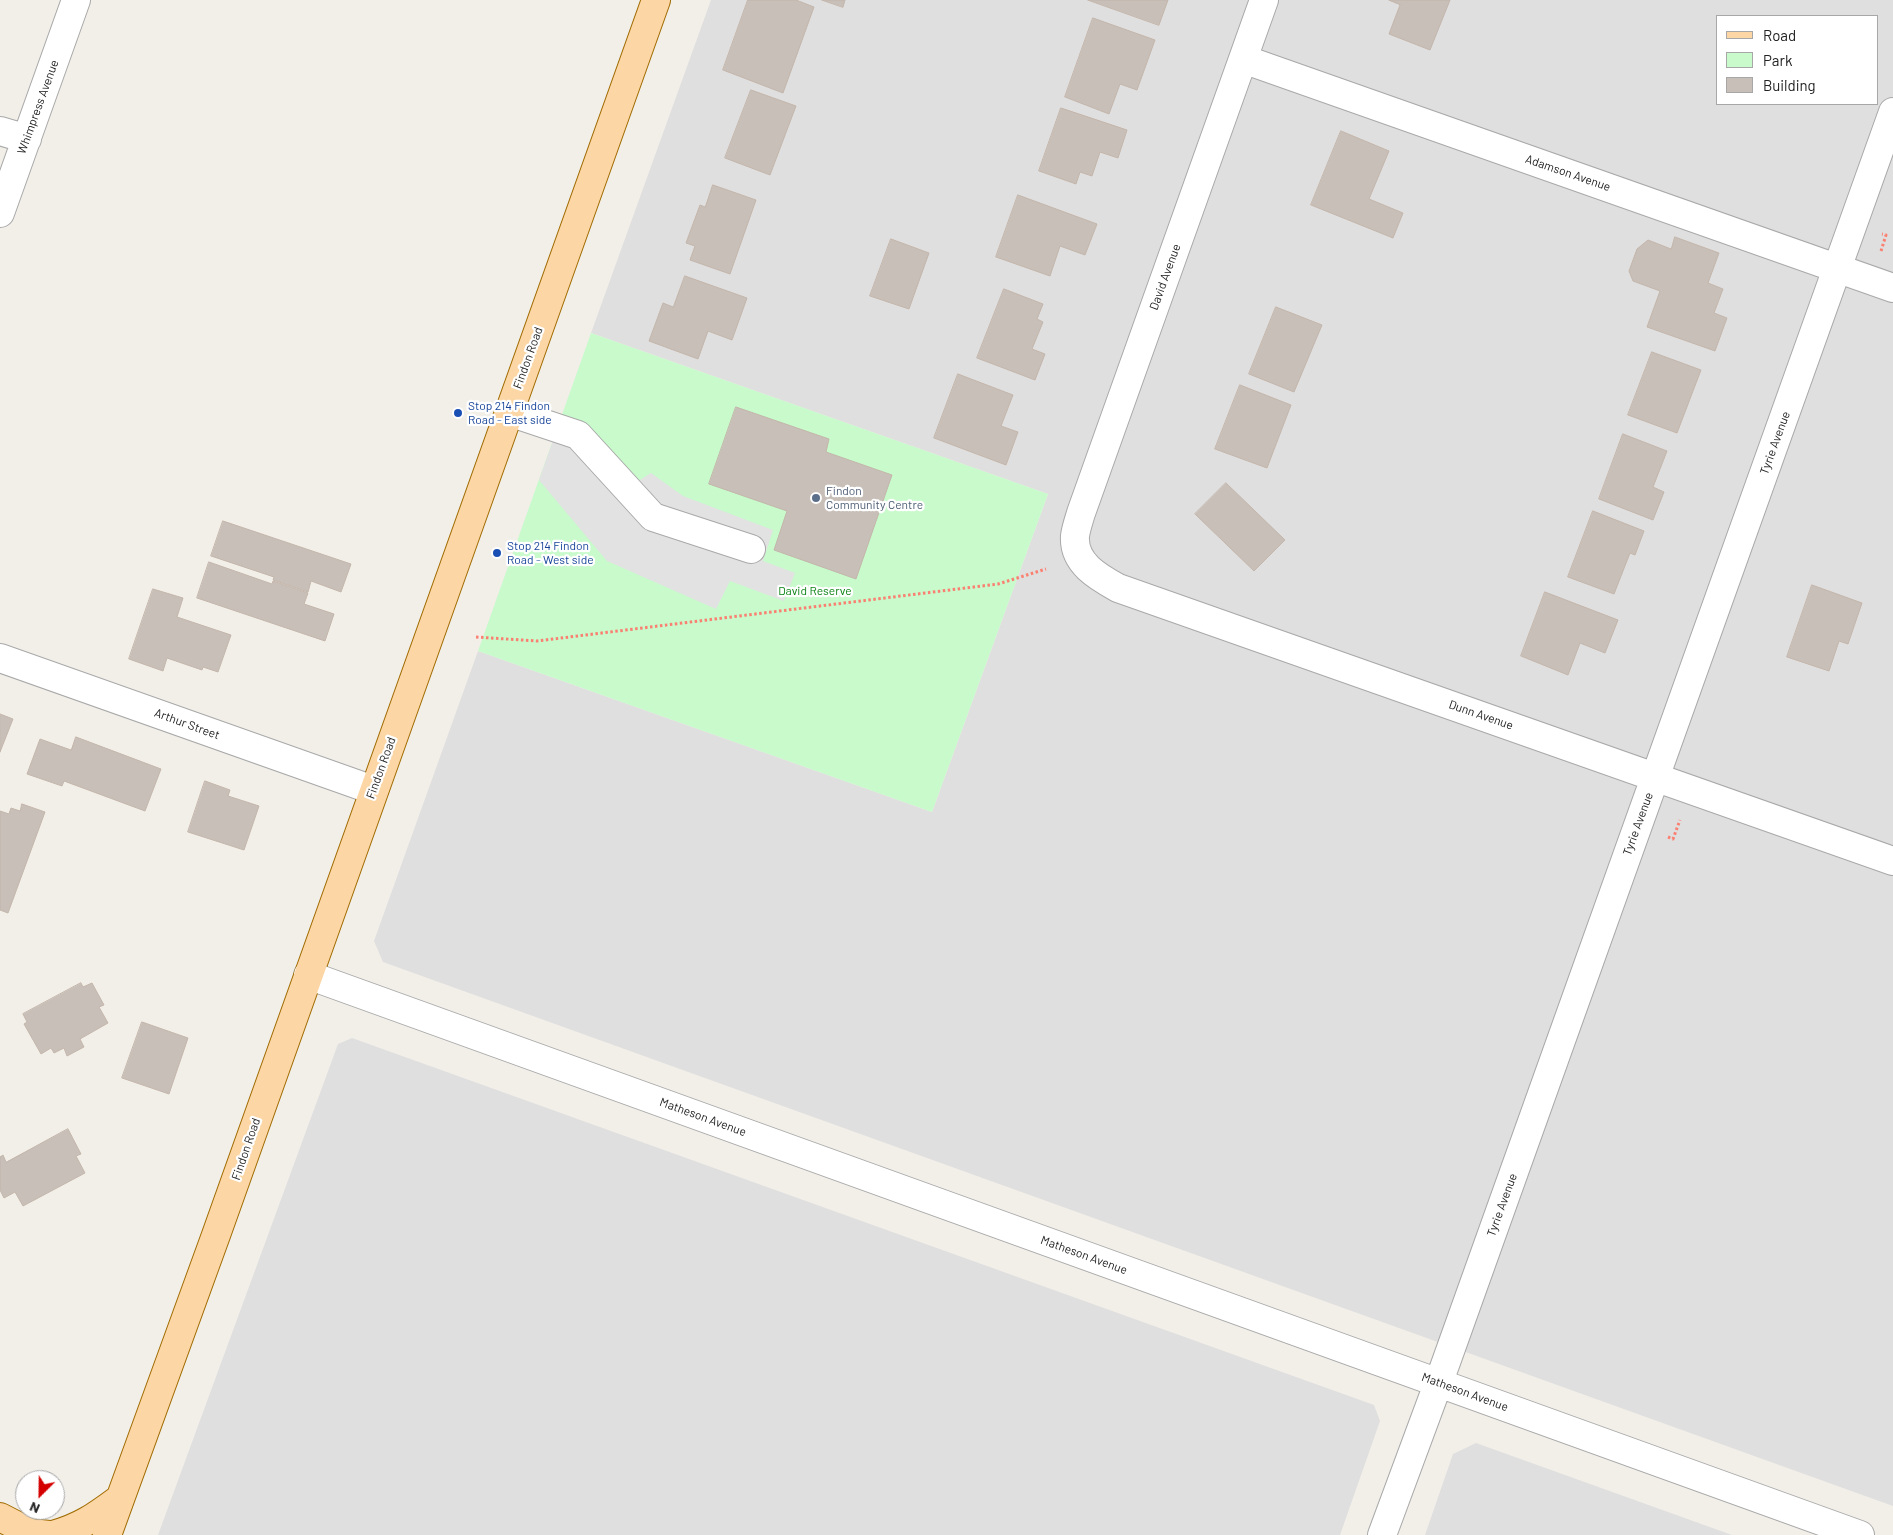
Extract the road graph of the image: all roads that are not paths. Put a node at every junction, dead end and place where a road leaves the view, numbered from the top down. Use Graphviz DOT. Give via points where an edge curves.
graph roads {
  1 [pos="76,0"];
  2 [pos="656,0"];
  3 [pos="1264,0"];
  4 [pos="1243,59"];
  5 [pos="1893,112"];
  6 [pos="0,131"];
  7 [pos="26,140"];
  8 [pos="0,213"];
  9 [pos="1838,269"];
  10 [pos="1893,288"];
  11 [pos="509,412"];
  12 [pos="751,549"];
  13 [pos="1079,556"];
  14 [pos="0,658"];
  15 [pos="1656,776"];
  16 [pos="373,790"];
  17 [pos="1893,861"];
  18 [pos="308,975"];
  19 [pos="1439,1383"];
  20 [pos="118,1500"];
  21 [pos="0,1517"];
  22 [pos="0,1527"];
  23 [pos="4,1535"];
  24 [pos="49,1535"];
  25 [pos="53,1535"];
  26 [pos="107,1535"];
  27 [pos="1382,1535"];
  28 [pos="1860,1535"];
  1 -- 7 [label="street, Whimpress Avenue"];
  2 -- 11 [label="main road, Findon Road"];
  3 -- 4 [label="street, David Avenue"];
  4 -- 9 [label="street, Adamson Avenue"];
  4 -- 13 [label="street, David Avenue" via="1081,512 1075,537"];
  5 -- 9 [label="street, Tyrie Avenue"];
  6 -- 7 [label="street"];
  7 -- 8 [label="street, Whimpress Avenue"];
  9 -- 10 [label="street, Adamson Avenue"];
  9 -- 15 [label="street, Tyrie Avenue"];
  11 -- 12 [label="street" via="578,435 653,517"];
  11 -- 16 [label="main road, Findon Road"];
  13 -- 15 [label="street, Dunn Avenue" via="1094,574 1118,588"];
  14 -- 16 [label="street, Arthur Street"];
  15 -- 17 [label="street, Dunn Avenue"];
  15 -- 19 [label="street, Tyrie Avenue"];
  16 -- 18 [label="main road, Findon Road"];
  18 -- 19 [label="street, Matheson Avenue"];
  18 -- 20 [label="main road, Findon Road"];
  19 -- 27 [label="street, Tyrie Avenue"];
  19 -- 28 [label="street, Matheson Avenue"];
  20 -- 25 [label="main road" via="74,1529"];
  20 -- 26 [label="main road, Findon Road"];
  21 -- 24 [label="main road" via="31,1533"];
  22 -- 23 [label="main road"];
}
